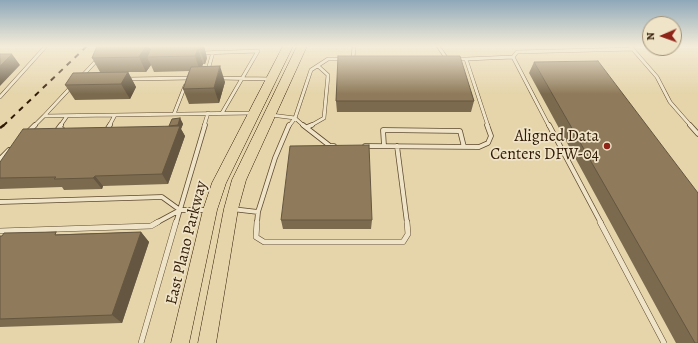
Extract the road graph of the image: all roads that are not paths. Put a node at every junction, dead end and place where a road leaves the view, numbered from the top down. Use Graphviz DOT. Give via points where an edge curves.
graph roads {
  1 [pos="32,62"];
  2 [pos="95,62"];
  3 [pos="210,62"];
  4 [pos="252,62"];
  5 [pos="280,62"];
  6 [pos="294,62"];
  7 [pos="324,62"];
  8 [pos="467,62"];
  9 [pos="516,62"];
  10 [pos="645,62"];
  11 [pos="318,66"];
  12 [pos="207,72"];
  13 [pos="188,78"];
  14 [pos="199,78"];
  15 [pos="212,78"];
  16 [pos="243,78"];
  17 [pos="271,79"];
  18 [pos="78,80"];
  19 [pos="125,80"];
  20 [pos="73,85"];
  21 [pos="0,97"];
  22 [pos="208,113"];
  23 [pos="222,113"];
  24 [pos="253,113"];
  25 [pos="174,114"];
  26 [pos="115,115"];
  27 [pos="268,115"];
  28 [pos="44,116"];
  29 [pos="68,116"];
  30 [pos="295,118"];
  31 [pos="307,127"];
  32 [pos="101,128"];
  33 [pos="108,128"];
  34 [pos="116,128"];
  35 [pos="66,129"];
  36 [pos="698,134"];
  37 [pos="22,138"];
  38 [pos="338,146"];
  39 [pos="361,146"];
  40 [pos="384,146"];
  41 [pos="397,146"];
  42 [pos="464,147"];
  43 [pos="11,148"];
  44 [pos="0,159"];
  45 [pos="0,202"];
  46 [pos="231,209"];
  47 [pos="180,210"];
  48 [pos="210,210"];
  49 [pos="258,212"];
  50 [pos="0,231"];
  51 [pos="141,343"];
  52 [pos="180,343"];
  53 [pos="207,343"];
  54 [pos="664,343"];
  1 -- 21 [label="lane"];
  2 -- 18 [label="lane"];
  3 -- 12 [label="lane"];
  4 -- 16 [label="lane"];
  5 -- 17 [label="main road, East Plano Parkway"];
  6 -- 27 [label="main road"];
  7 -- 11 [label="lane"];
  8 -- 42 [label="lane" via="491,136 488,143 479,147"];
  9 -- 54 [label="lane"];
  10 -- 36 [label="lane" via="657,77 670,102"];
  11 -- 30 [label="lane" via="311,70"];
  11 -- 31 [label="lane" via="328,76 324,118"];
  13 -- 14 [label="lane"];
  13 -- 19 [label="lane"];
  13 -- 25 [label="lane"];
  15 -- 16 [label="lane"];
  16 -- 17 [label="lane"];
  16 -- 23 [label="lane"];
  17 -- 24 [label="main road, East Plano Parkway"];
  20 -- 28 [label="lane"];
  22 -- 23 [label="lane"];
  22 -- 25 [label="lane"];
  22 -- 47 [label="lane" via="183,192"];
  23 -- 24 [label="lane"];
  24 -- 27 [label="main road"];
  24 -- 48 [label="main road, East Plano Parkway" via="223,173"];
  25 -- 26 [label="lane"];
  26 -- 29 [label="lane"];
  26 -- 33 [label="lane"];
  27 -- 30 [label="lane"];
  27 -- 46 [label="main road" via="239,180"];
  28 -- 29 [label="lane"];
  28 -- 37 [label="lane"];
  29 -- 35 [label="lane" via="58,129"];
  30 -- 31 [label="lane"];
  30 -- 49 [label="lane" via="289,125 275,158"];
  31 -- 38 [label="lane" via="330,146"];
  32 -- 33 [label="lane"];
  33 -- 34 [label="lane"];
  39 -- 40 [label="lane"];
  40 -- 41 [label="lane"];
  40 -- 42 [label="lane" via="383,130 391,130 460,131"];
  41 -- 42 [label="lane"];
  41 -- 49 [label="lane" via="408,234 403,242 264,242 256,237"];
  43 -- 44 [label="lane"];
  45 -- 47 [label="lane" via="162,197"];
  46 -- 48 [label="main road"];
  46 -- 49 [label="lane"];
  46 -- 53 [label="main road"];
  47 -- 48 [label="lane"];
  47 -- 50 [label="lane" via="151,226"];
  47 -- 51 [label="lane"];
  48 -- 52 [label="main road, East Plano Parkway"];
}
